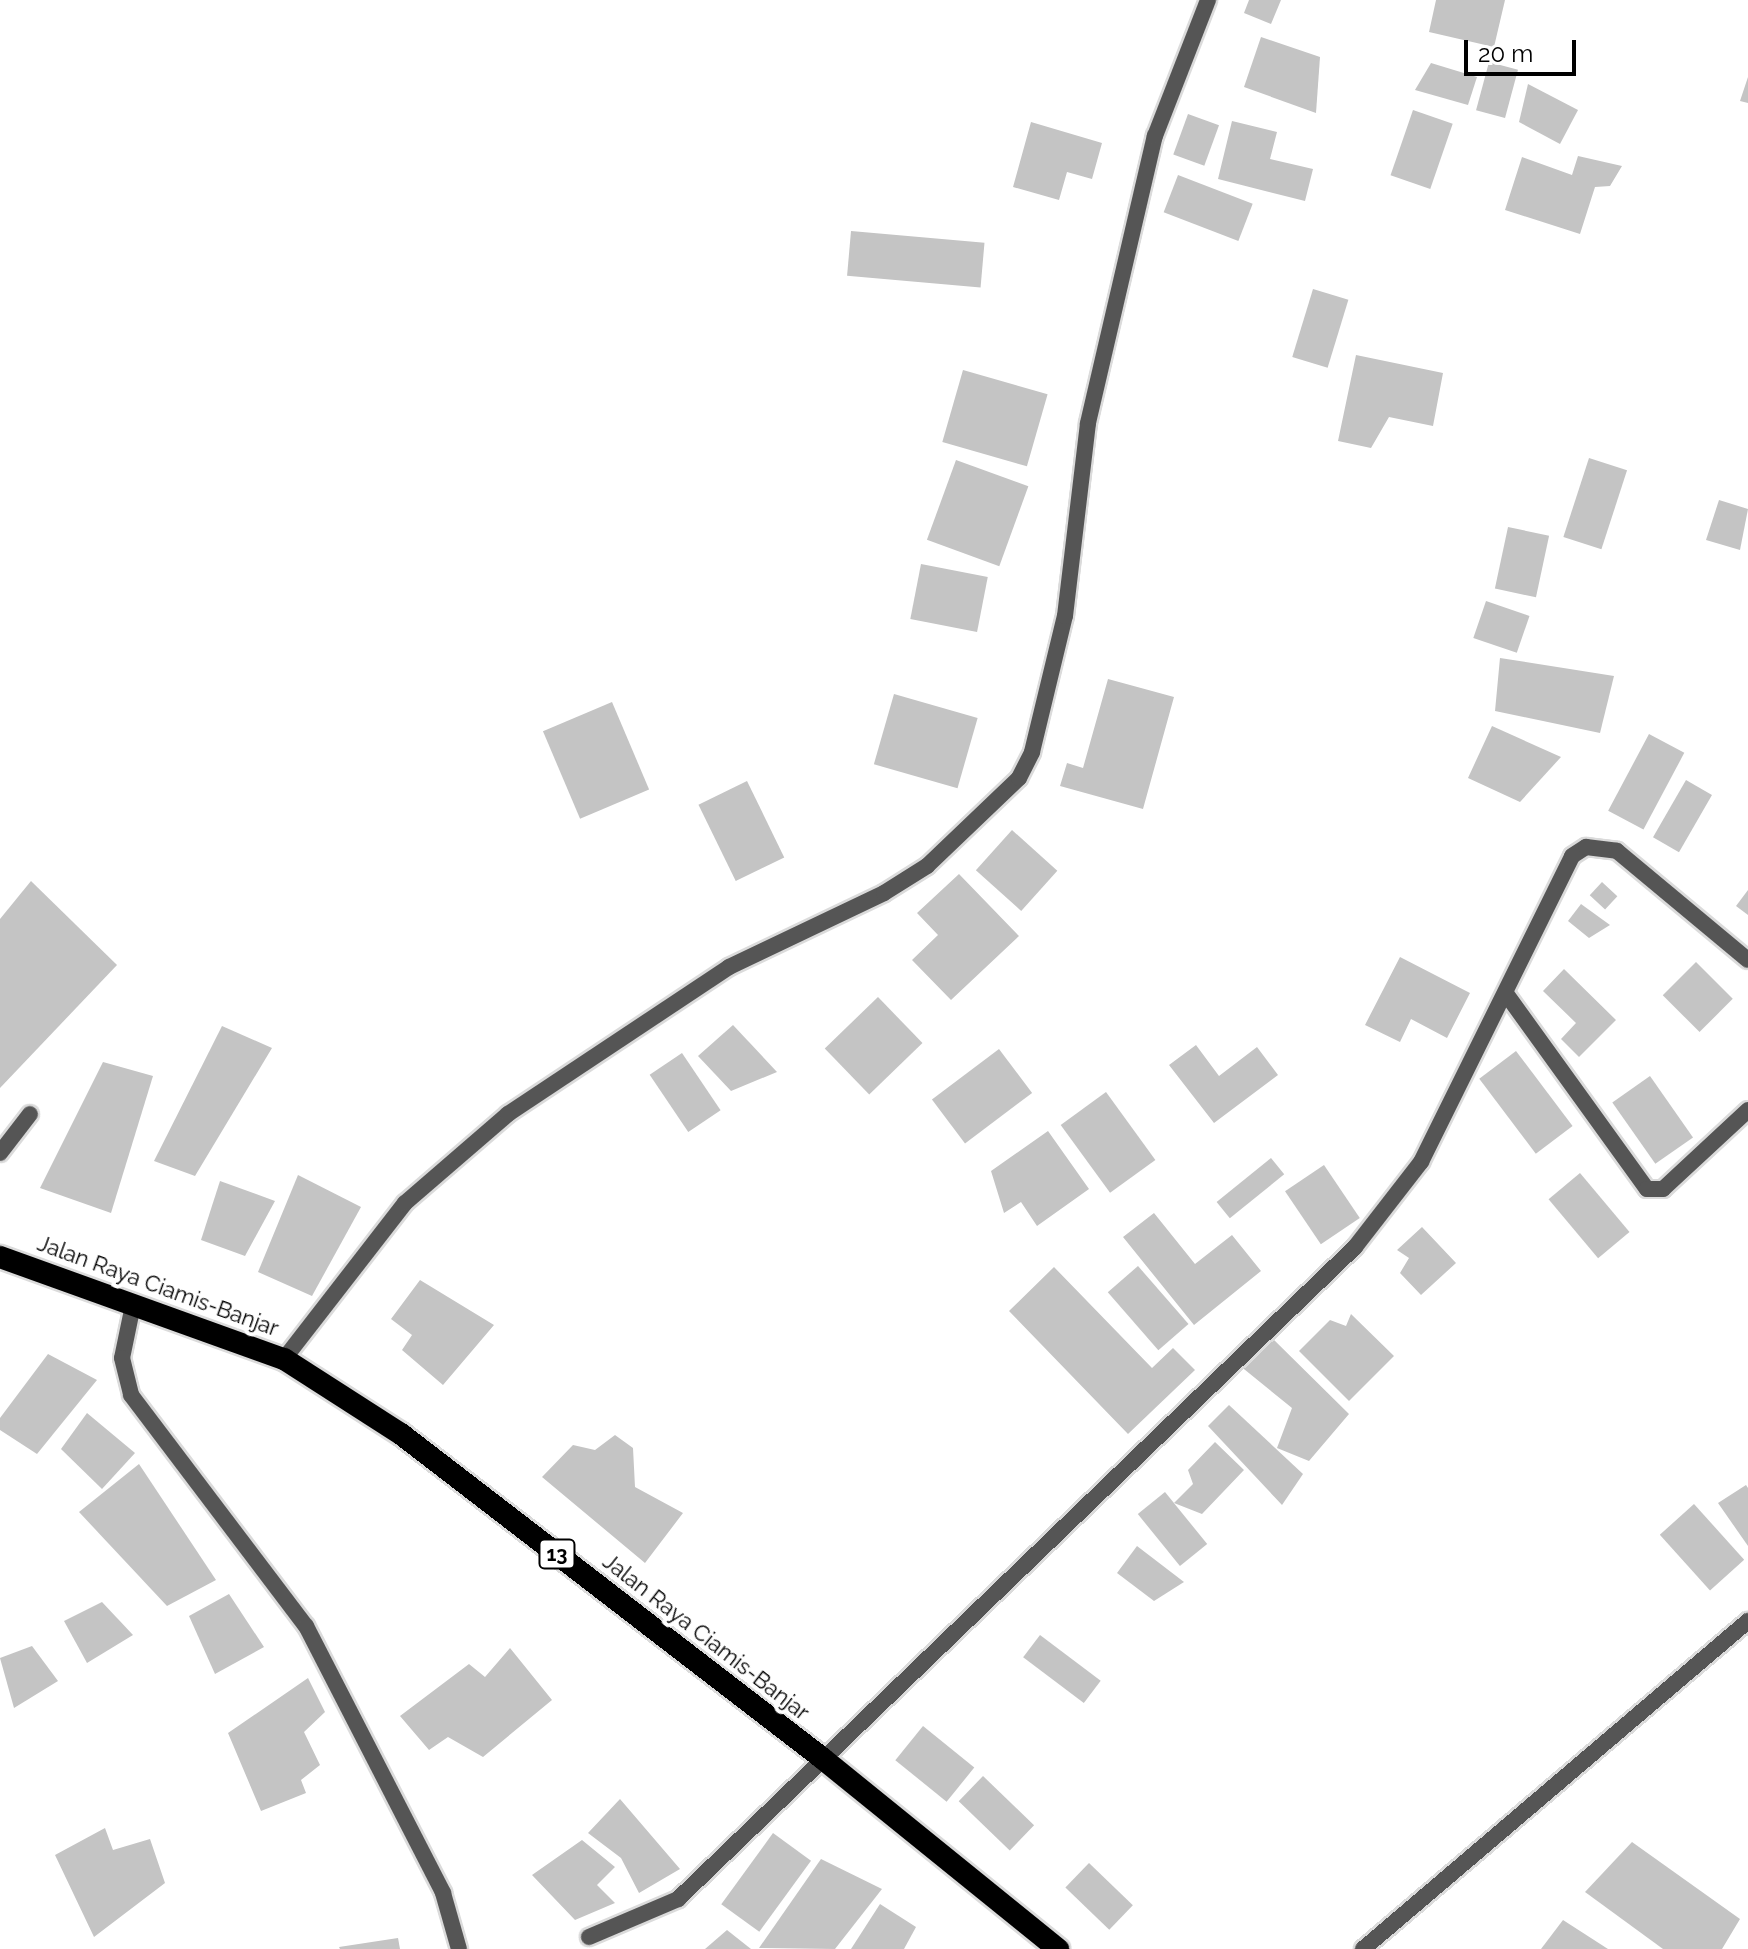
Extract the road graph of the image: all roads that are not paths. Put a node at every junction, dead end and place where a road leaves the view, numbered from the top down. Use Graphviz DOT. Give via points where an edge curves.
graph roads {
  1 [pos="1208,0"];
  2 [pos="1748,960"];
  3 [pos="1507,995"];
  4 [pos="1748,1110"];
  5 [pos="30,1114"];
  6 [pos="0,1153"];
  7 [pos="0,1257"];
  8 [pos="133,1305"];
  9 [pos="284,1359"];
  10 [pos="1748,1621"];
  11 [pos="822,1758"];
  12 [pos="589,1937"];
  13 [pos="459,1949"];
  14 [pos="1058,1949"];
  15 [pos="1363,1949"];
  1 -- 9 [label="street" via="1155,136 1088,423 1065,616 1032,752 1019,778 927,866 884,893 729,967 508,1114 405,1203"];
  2 -- 3 [label="street" via="1617,851 1586,847 1572,856"];
  3 -- 4 [label="street" via="1647,1189 1663,1189"];
  3 -- 11 [label="street" via="1421,1162 1355,1247"];
  5 -- 6 [label="street"];
  7 -- 8 [label="highway, Jalan Raya Ciamis-Banjar / 13"];
  8 -- 9 [label="highway, Jalan Raya Ciamis-Banjar / 13"];
  8 -- 13 [label="street" via="122,1358 131,1395 306,1626 443,1893"];
  9 -- 11 [label="highway, Jalan Raya Ciamis-Banjar / 13" via="401,1434"];
  10 -- 15 [label="street"];
  11 -- 12 [label="street" via="678,1899"];
  11 -- 14 [label="highway, Jalan Raya Ciamis-Banjar / 13"];
}
